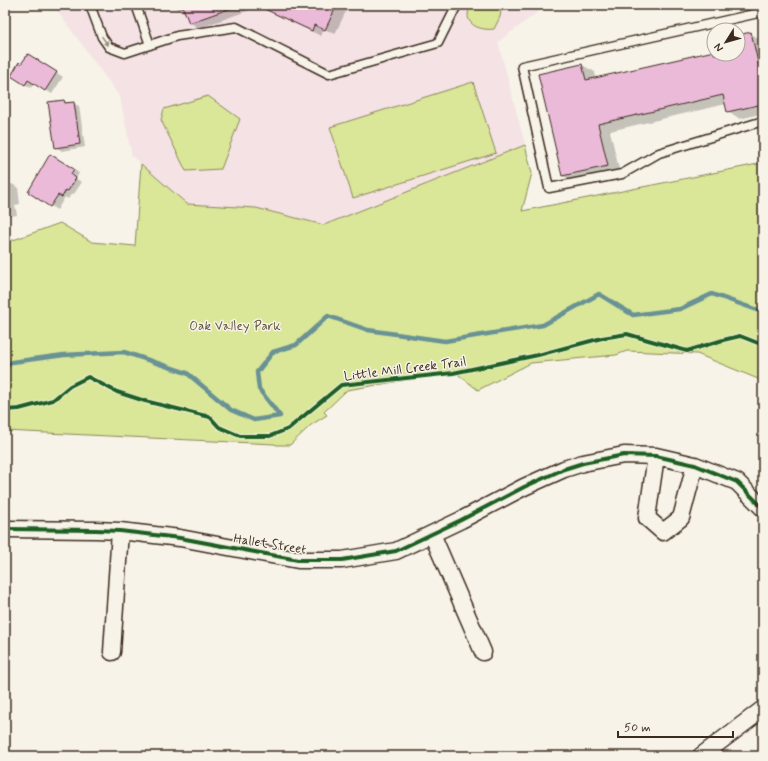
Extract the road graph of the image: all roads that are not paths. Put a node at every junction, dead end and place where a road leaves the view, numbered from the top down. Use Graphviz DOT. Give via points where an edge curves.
graph roads {
  1 [pos="90,5"];
  2 [pos="136,5"];
  3 [pos="457,5"];
  4 [pos="763,12"];
  5 [pos="150,45"];
  6 [pos="763,121"];
  7 [pos="656,456"];
  8 [pos="695,465"];
  9 [pos="763,508"];
  10 [pos="5,529"];
  11 [pos="120,531"];
  12 [pos="432,534"];
  13 [pos="112,652"];
  14 [pos="484,652"];
  15 [pos="763,709"];
  16 [pos="701,756"];
  1 -- 5 [label="lane, one-way" via="102,37 109,47 125,53"];
  2 -- 5 [label="lane"];
  3 -- 5 [label="lane" via="438,43 329,74 236,27 177,36"];
  4 -- 6 [label="lane" via="522,66 549,188 622,174 658,153"];
  7 -- 8 [label="street, Hallet Street"];
  7 -- 8 [label="street" via="647,518 663,532 681,518"];
  7 -- 12 [label="street, Hallet Street" via="624,455 564,469"];
  8 -- 9 [label="street, Hallet Street" via="736,482"];
  10 -- 11 [label="street, Hallet Street"];
  11 -- 12 [label="street, Hallet Street" via="180,538 298,560 342,560 396,551"];
  11 -- 13 [label="street"];
  12 -- 14 [label="street"];
  15 -- 16 [label="street"];
}
